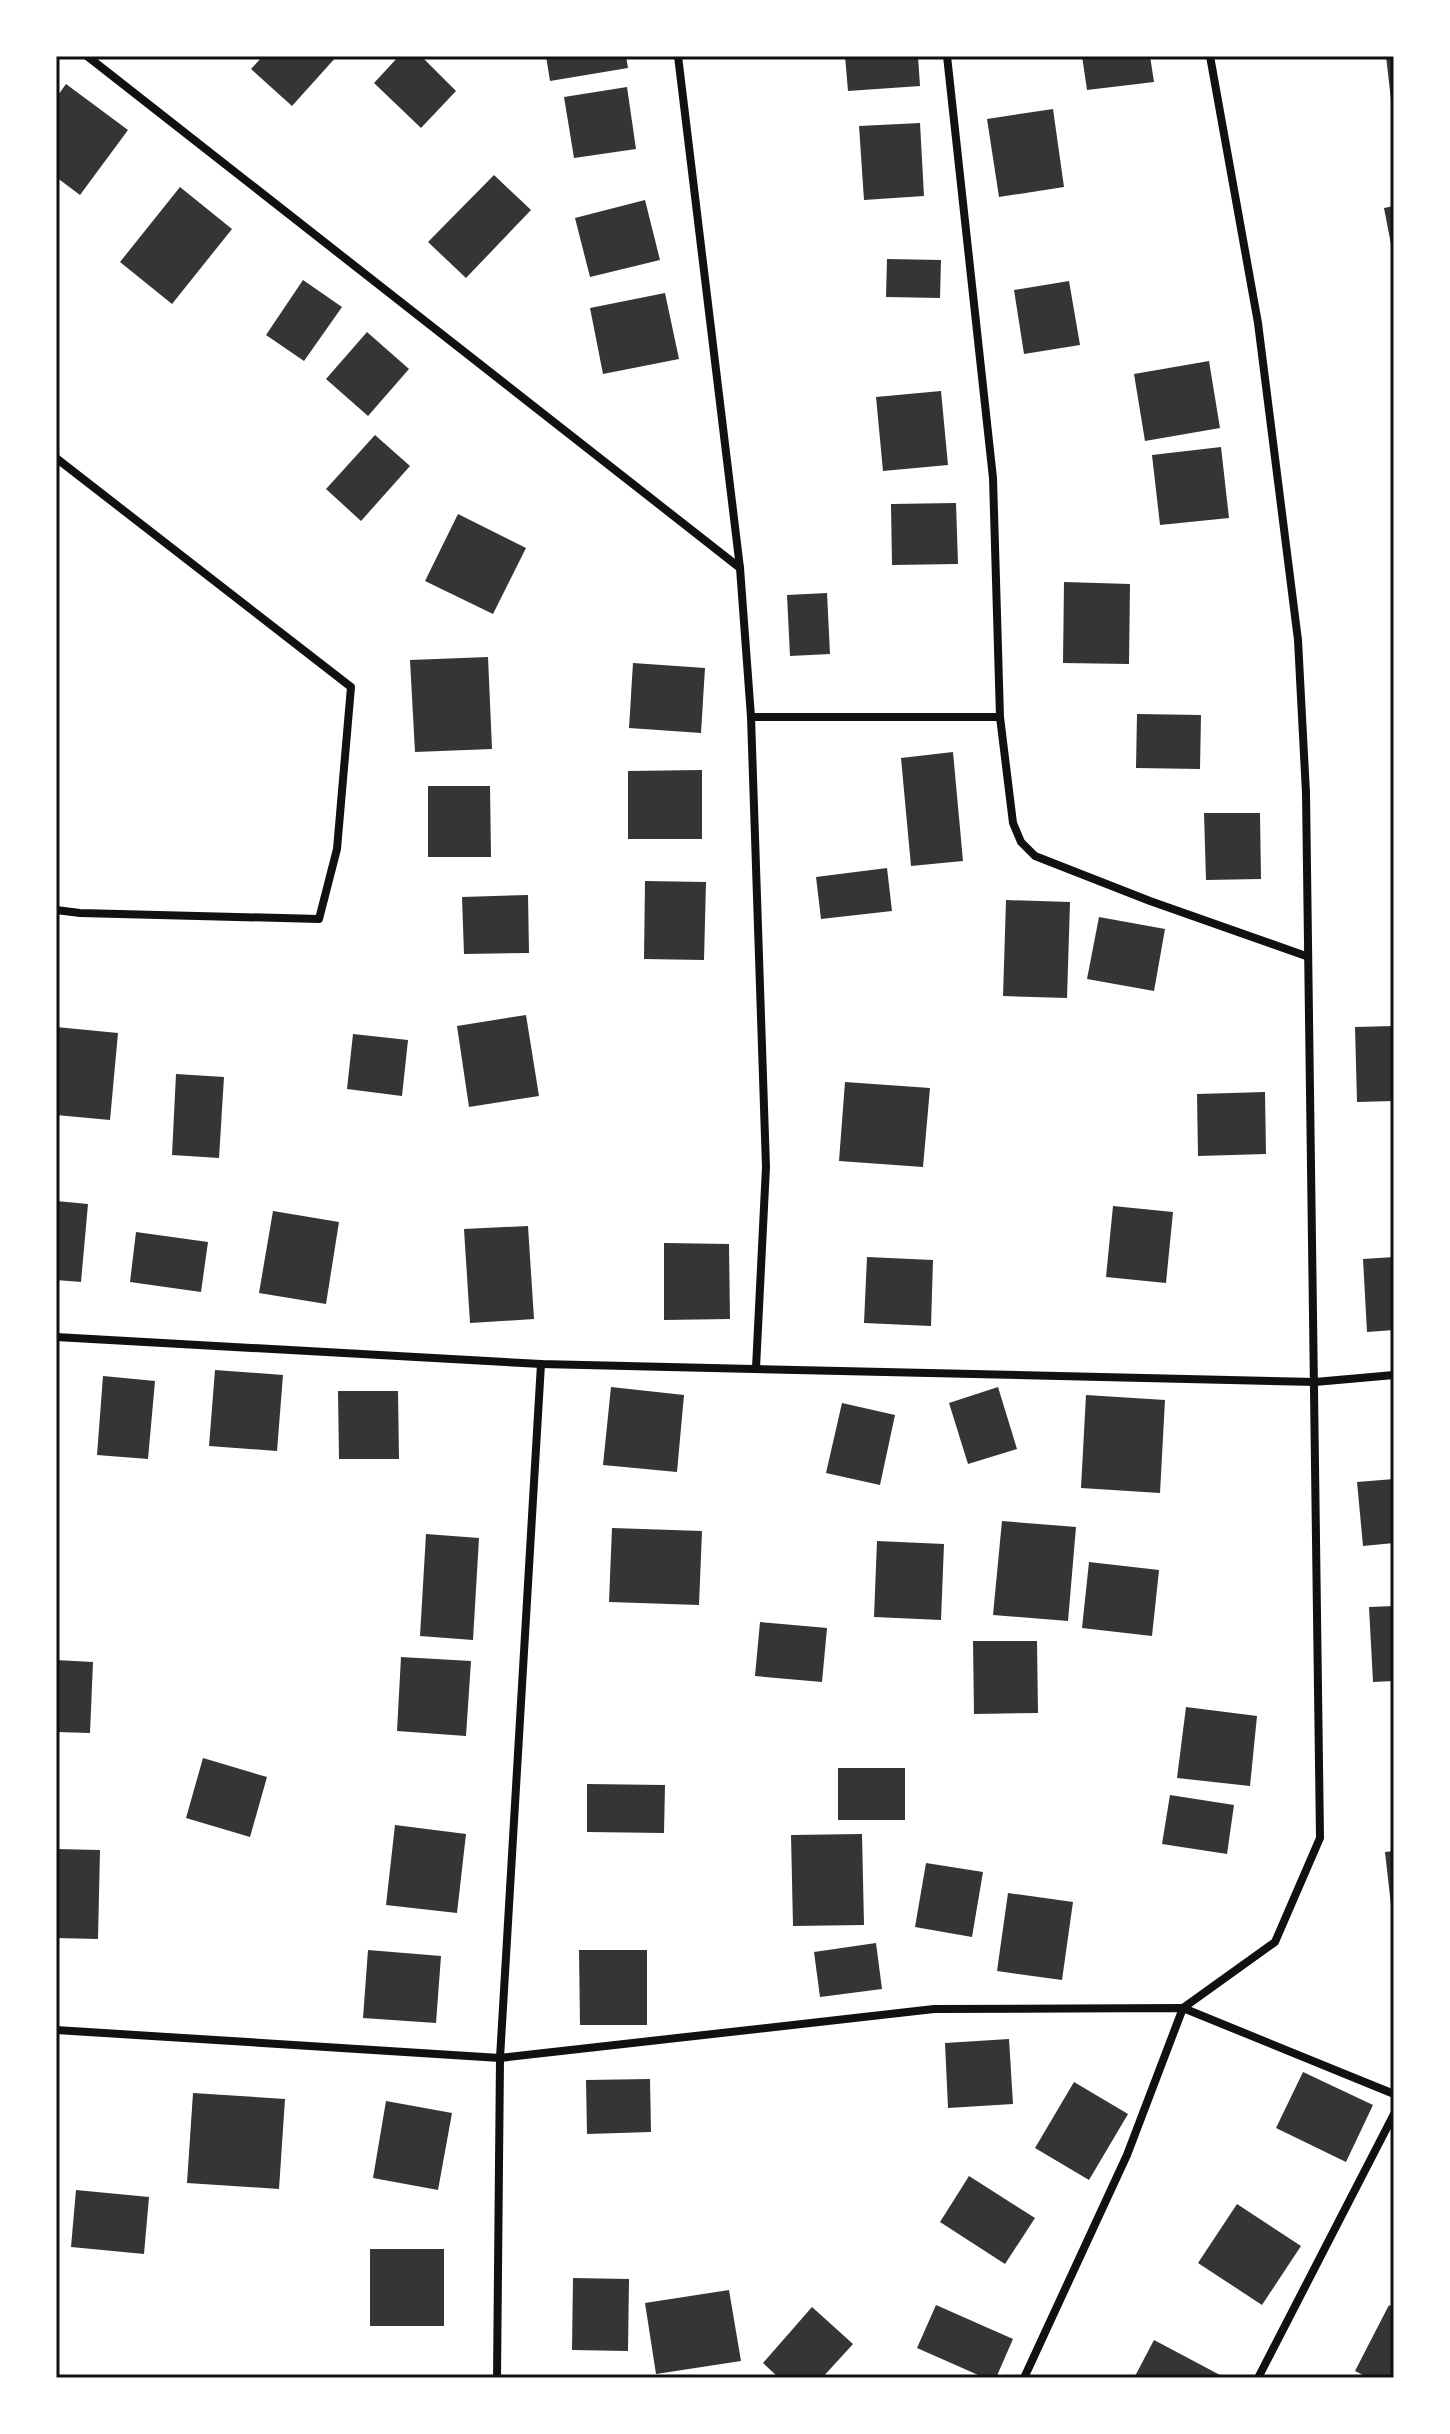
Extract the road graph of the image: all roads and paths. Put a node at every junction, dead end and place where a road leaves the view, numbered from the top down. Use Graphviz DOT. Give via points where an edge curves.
graph roads {
  1 [pos="87,56"];
  2 [pos="678,56"];
  3 [pos="947,56"];
  4 [pos="1210,56"];
  5 [pos="56,458"];
  6 [pos="740,568"];
  7 [pos="751,717"];
  8 [pos="1000,717"];
  9 [pos="56,910"];
  10 [pos="1306,956"];
  11 [pos="56,1337"];
  12 [pos="541,1364"];
  13 [pos="756,1368"];
  14 [pos="1394,1375"];
  15 [pos="1315,1382"];
  16 [pos="1183,2008"];
  17 [pos="56,2030"];
  18 [pos="500,2058"];
  19 [pos="1394,2094"];
  20 [pos="1394,2114"];
  21 [pos="497,2378"];
  22 [pos="1024,2378"];
  23 [pos="1258,2378"];
  1 -- 6 [label="street"];
  2 -- 6 [label="street"];
  3 -- 8 [label="street" via="993,478"];
  4 -- 10 [label="street" via="1258,323 1298,640 1306,793"];
  5 -- 9 [label="street" via="351,687 337,849 319,919"];
  6 -- 7 [label="street"];
  7 -- 8 [label="street"];
  7 -- 13 [label="street" via="766,1167"];
  8 -- 10 [label="street" via="1013,823 1035,856"];
  10 -- 15 [label="street"];
  11 -- 12 [label="street"];
  12 -- 13 [label="street"];
  12 -- 18 [label="street"];
  13 -- 15 [label="street"];
  14 -- 15 [label="street"];
  15 -- 16 [label="street" via="1320,1838 1275,1942"];
  16 -- 18 [label="street" via="934,2009"];
  16 -- 19 [label="street"];
  16 -- 22 [label="street" via="1127,2155"];
  17 -- 18 [label="street"];
  18 -- 21 [label="street"];
  20 -- 23 [label="street"];
}
